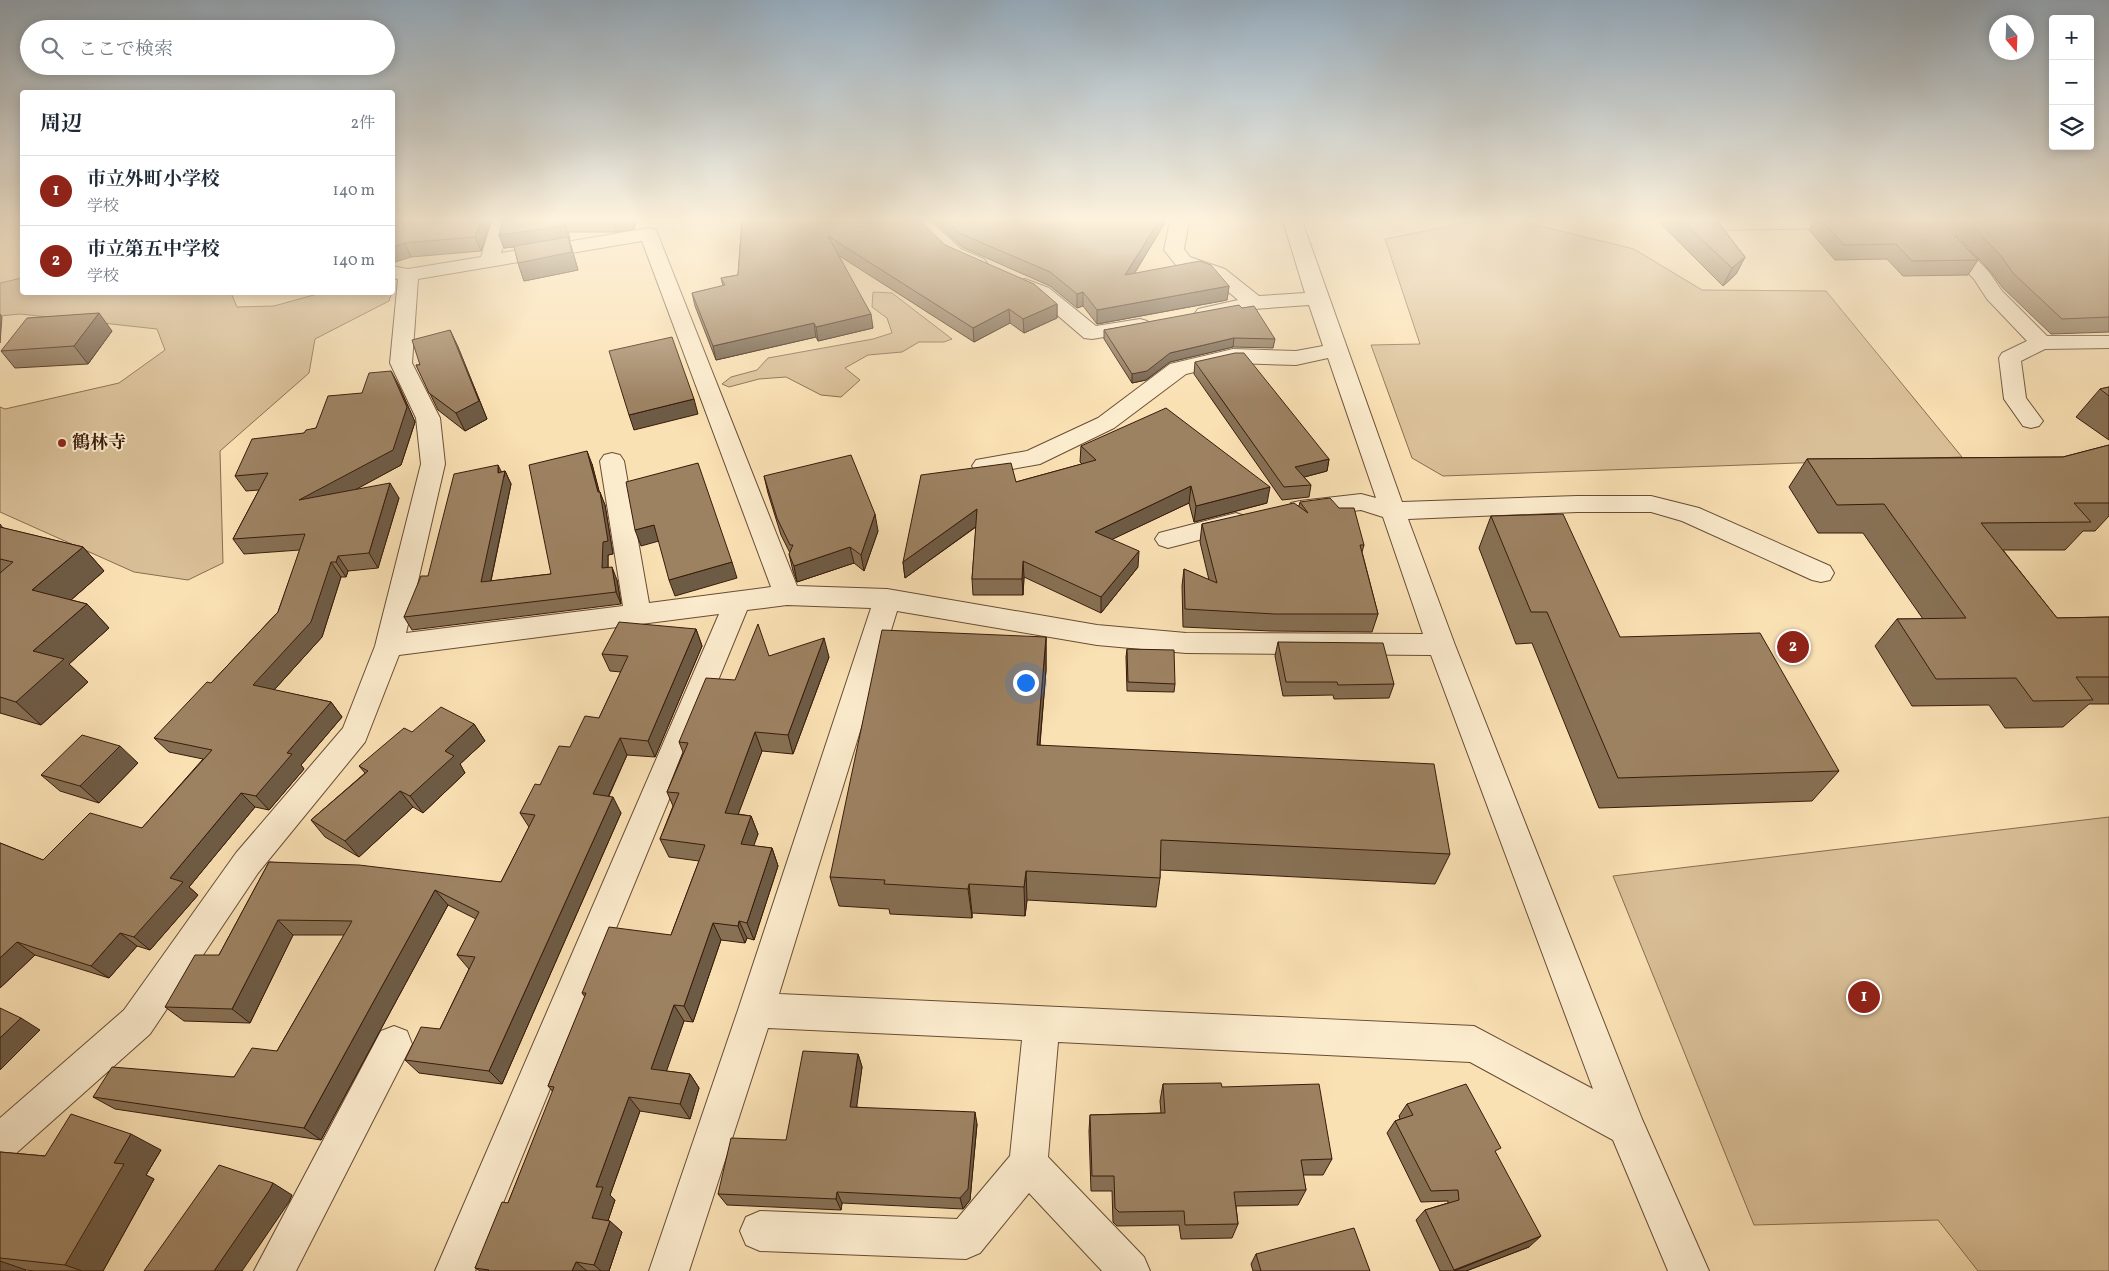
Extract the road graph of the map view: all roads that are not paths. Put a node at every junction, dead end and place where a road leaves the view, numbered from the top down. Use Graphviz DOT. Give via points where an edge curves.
graph roads {
  1 [pos="400,280"];
  2 [pos="671,280"];
  3 [pos="1015,280"];
  4 [pos="1228,280"];
  5 [pos="1311,280"];
  6 [pos="1985,280"];
  7 [pos="1317,298"];
  8 [pos="1254,303"];
  9 [pos="1187,316"];
  10 [pos="1159,321"];
  11 [pos="2109,342"];
  12 [pos="2041,343"];
  13 [pos="1336,350"];
  14 [pos="2031,421"];
  15 [pos="612,461"];
  16 [pos="984,466"];
  17 [pos="1393,511"];
  18 [pos="1168,539"];
  19 [pos="1821,573"];
  20 [pos="786,595"];
  21 [pos="886,599"];
  22 [pos="737,602"];
  23 [pos="638,614"];
  24 [pos="1441,645"];
  25 [pos="389,646"];
  26 [pos="756,1010"];
  27 [pos="1042,1023"];
  28 [pos="394,1044"];
  29 [pos="1626,1126"];
  30 [pos="0,1143"];
  31 [pos="1028,1164"];
  32 [pos="760,1231"];
  33 [pos="274,1271"];
  34 [pos="455,1271"];
  35 [pos="669,1271"];
  36 [pos="1130,1271"];
  37 [pos="1689,1271"];
  1 -- 25 [label="street" via="402,363 428,418 432,464"];
  2 -- 20 [label="street"];
  3 -- 10 [label="street" via="1042,292 1092,334"];
  4 -- 8 [label="street"];
  5 -- 7 [label="street"];
  6 -- 12 [label="street" via="1994,295"];
  7 -- 8 [label="street"];
  7 -- 13 [label="street"];
  8 -- 9 [label="street"];
  11 -- 12 [label="street"];
  12 -- 14 [label="street" via="2010,358 2014,400"];
  13 -- 16 [label="street" via="1296,358 1232,356 1178,369 1106,424 1032,458"];
  13 -- 17 [label="street"];
  15 -- 23 [label="street"];
  17 -- 18 [label="street" via="1361,502 1269,513"];
  17 -- 19 [label="street" via="1651,504 1690,514"];
  17 -- 24 [label="street"];
  20 -- 21 [label="street"];
  20 -- 22 [label="street"];
  21 -- 24 [label="street" via="1097,635 1186,643"];
  21 -- 26 [label="street"];
  22 -- 23 [label="street"];
  22 -- 34 [label="street"];
  23 -- 25 [label="street"];
  24 -- 29 [label="street"];
  25 -- 30 [label="street" via="356,734 247,864 136,1022"];
  26 -- 27 [label="street"];
  26 -- 35 [label="street"];
  27 -- 29 [label="street" via="1474,1044"];
  27 -- 31 [label="street"];
  28 -- 33 [label="street"];
  29 -- 37 [label="street"];
  31 -- 32 [label="street" via="966,1240"];
  31 -- 36 [label="street"];
}
